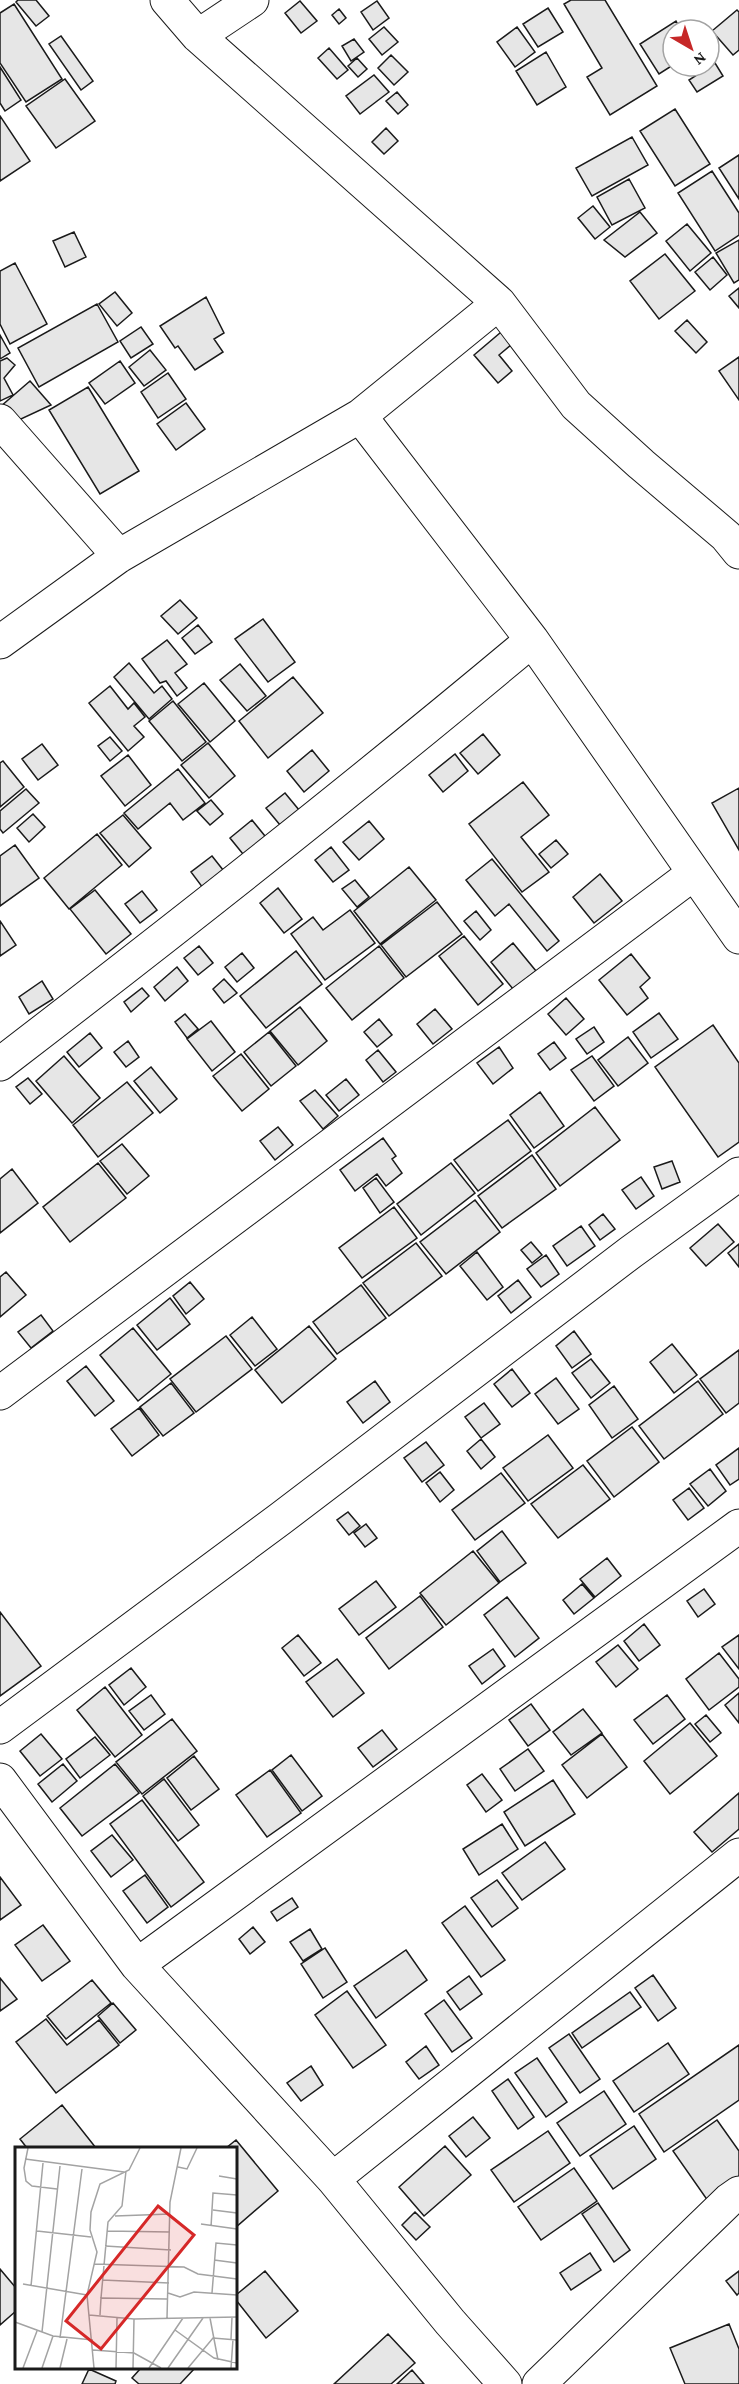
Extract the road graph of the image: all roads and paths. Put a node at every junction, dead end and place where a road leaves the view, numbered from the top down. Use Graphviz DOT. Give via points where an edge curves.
graph roads {
  1 [pos="167,0"];
  2 [pos="252,0"];
  3 [pos="198,36"];
  4 [pos="499,303"];
  5 [pos="360,417"];
  6 [pos="0,421"];
  7 [pos="735,538"];
  8 [pos="118,556"];
  9 [pos="532,640"];
  10 [pos="0,642"];
  11 [pos="693,874"];
  12 [pos="739,937"];
  13 [pos="0,1064"];
  14 [pos="739,1174"];
  15 [pos="0,1393"];
  16 [pos="739,1526"];
  17 [pos="0,1727"];
  18 [pos="0,1780"];
  19 [pos="739,1855"];
  20 [pos="137,1965"];
  21 [pos="333,2179"];
  22 [pos="739,2193"];
  23 [pos="505,2384"];
  24 [pos="539,2384"];
  1 -- 3 [label="street"];
  2 -- 3 [label="street"];
  3 -- 4 [label="street"];
  4 -- 5 [label="street"];
  4 -- 7 [label="street" via="576,405 641,464"];
  5 -- 8 [label="street"];
  5 -- 9 [label="street"];
  6 -- 8 [label="street"];
  8 -- 10 [label="street"];
  9 -- 11 [label="street"];
  9 -- 13 [label="street" via="405,747"];
  11 -- 12 [label="street"];
  11 -- 15 [label="street"];
  14 -- 17 [label="street"];
  16 -- 20 [label="street"];
  18 -- 20 [label="street"];
  19 -- 21 [label="street"];
  20 -- 21 [label="street"];
  21 -- 23 [label="street"];
  22 -- 24 [label="street"];
}
